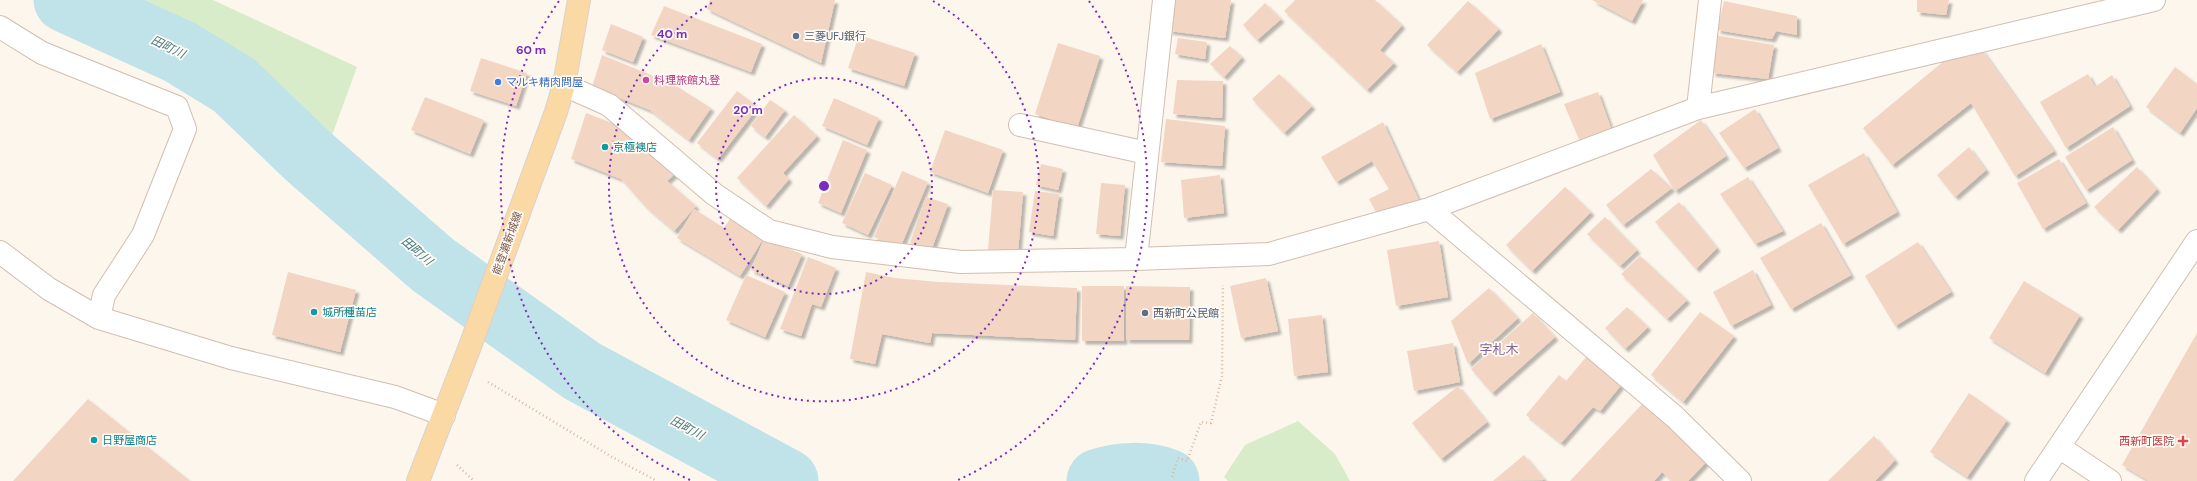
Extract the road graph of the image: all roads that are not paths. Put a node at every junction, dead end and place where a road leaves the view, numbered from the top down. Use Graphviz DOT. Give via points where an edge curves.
graph roads {
  1 [pos="579,0"];
  2 [pos="1164,0"];
  3 [pos="1710,0"];
  4 [pos="2154,0"];
  5 [pos="0,27"];
  6 [pos="564,85"];
  7 [pos="1698,108"];
  8 [pos="1020,125"];
  9 [pos="1147,153"];
  10 [pos="1429,209"];
  11 [pos="2197,241"];
  12 [pos="0,252"];
  13 [pos="1136,259"];
  14 [pos="99,318"];
  15 [pos="444,415"];
  16 [pos="2059,447"];
  17 [pos="418,481"];
  18 [pos="1740,481"];
  19 [pos="2036,481"];
  20 [pos="2110,481"];
  1 -- 6 [label="main road, 能登瀬新城線"];
  2 -- 9 [label="street"];
  3 -- 7 [label="street"];
  4 -- 7 [label="street"];
  5 -- 14 [label="street" via="42,54 177,107 186,130 143,235 104,295"];
  6 -- 13 [label="street" via="609,105 714,194 769,231 832,247 961,262"];
  6 -- 15 [label="main road, 能登瀬新城線"];
  7 -- 10 [label="street"];
  8 -- 9 [label="street"];
  9 -- 13 [label="street"];
  10 -- 13 [label="street" via="1269,254"];
  10 -- 18 [label="street" via="1675,417"];
  11 -- 16 [label="street"];
  12 -- 14 [label="street" via="49,290"];
  14 -- 15 [label="street" via="232,358 395,397"];
  15 -- 17 [label="main road, 能登瀬新城線"];
  16 -- 19 [label="street"];
  16 -- 20 [label="street"];
}
